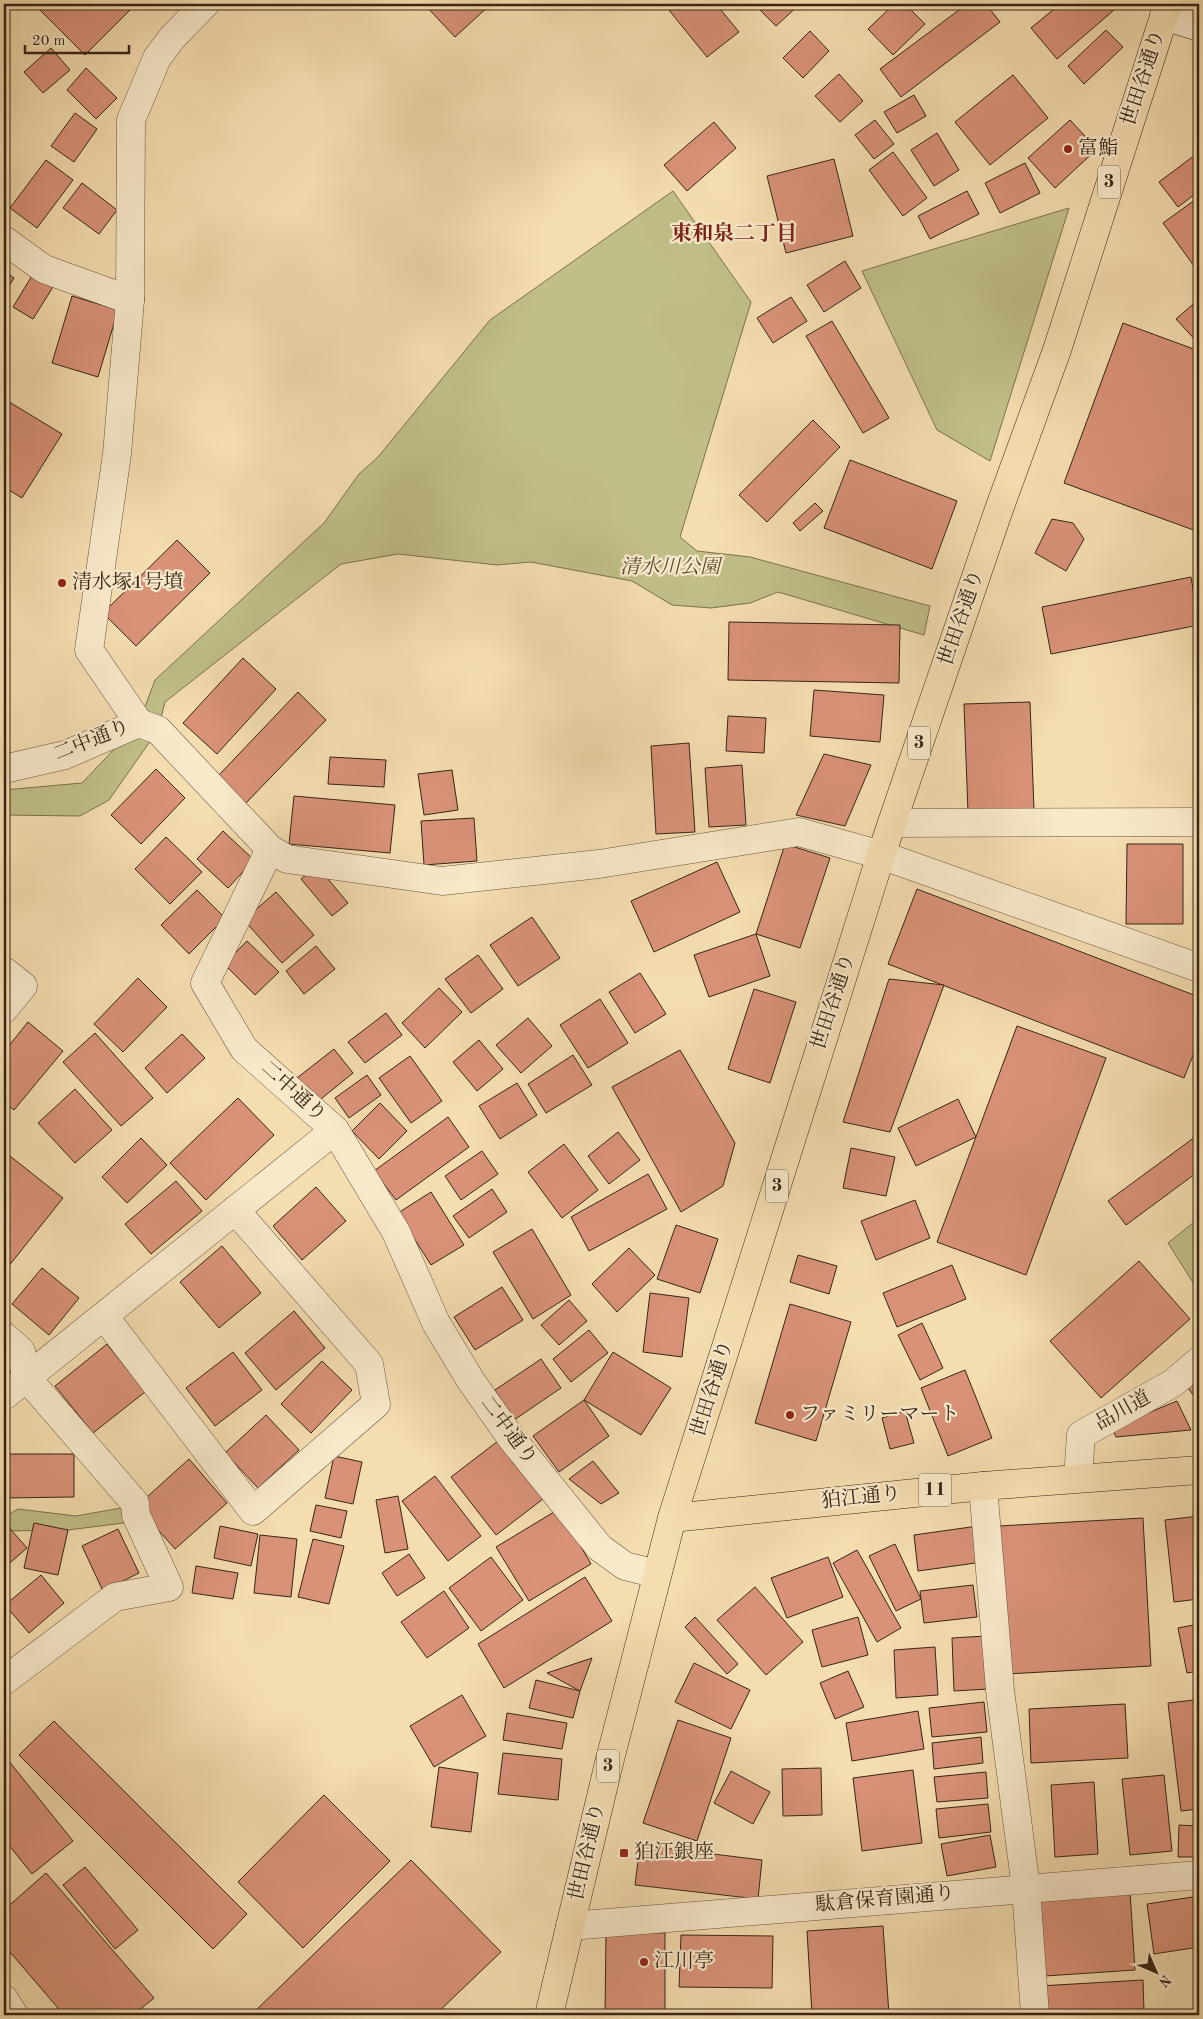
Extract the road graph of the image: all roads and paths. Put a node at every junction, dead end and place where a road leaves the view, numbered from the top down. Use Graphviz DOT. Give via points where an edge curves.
graph roads {
  1 [pos="205,4"];
  2 [pos="1166,10"];
  3 [pos="1199,27"];
  4 [pos="4,240"];
  5 [pos="130,300"];
  6 [pos="139,723"];
  7 [pos="4,769"];
  8 [pos="1199,822"];
  9 [pos="892,823"];
  10 [pos="270,849"];
  11 [pos="881,855"];
  12 [pos="1199,968"];
  13 [pos="4,971"];
  14 [pos="4,1009"];
  15 [pos="335,1130"];
  16 [pos="235,1210"];
  17 [pos="104,1316"];
  18 [pos="4,1336"];
  19 [pos="1199,1361"];
  20 [pos="26,1377"];
  21 [pos="4,1396"];
  22 [pos="1199,1470"];
  23 [pos="1078,1478"];
  24 [pos="983,1486"];
  25 [pos="672,1518"];
  26 [pos="657,1574"];
  27 [pos="4,1681"];
  28 [pos="1199,1875"];
  29 [pos="1026,1888"];
  30 [pos="570,1926"];
  31 [pos="4,1999"];
  32 [pos="14,2015"];
  33 [pos="549,2015"];
  34 [pos="1035,2015"];
  1 -- 5 [label="street" via="172,38 158,58 131,120"];
  2 -- 3 [label="street"];
  2 -- 9 [label="main road, 世田谷通り / 3" via="1057,350"];
  4 -- 5 [label="street" via="44,269"];
  5 -- 6 [label="street" via="117,454 90,650"];
  6 -- 7 [label="street, 二中通り" via="65,756"];
  6 -- 10 [label="street, 二中通り" via="158,730"];
  8 -- 9 [label="street"];
  9 -- 11 [label="main road, 世田谷通り / 3"];
  10 -- 11 [label="street" via="287,859 442,881 599,864 799,832"];
  10 -- 15 [label="street, 二中通り" via="206,983 244,1050"];
  11 -- 12 [label="street"];
  11 -- 25 [label="main road, 世田谷通り / 3"];
  13 -- 14 [label="street" via="23,986"];
  15 -- 16 [label="street"];
  15 -- 26 [label="street, 二中通り" via="396,1232 436,1323 507,1432 600,1548 625,1566"];
  16 -- 17 [label="street"];
  16 -- 17 [label="street" via="369,1364 376,1404 253,1511"];
  17 -- 20 [label="street"];
  18 -- 20 [label="street" via="21,1350"];
  19 -- 23 [label="street, 品川道" via="1173,1383 1081,1435"];
  20 -- 21 [label="street"];
  20 -- 27 [label="street" via="134,1503 136,1515 169,1587 115,1597"];
  22 -- 23 [label="main road, 狛江通り / 11"];
  23 -- 24 [label="main road, 狛江通り / 11"];
  24 -- 25 [label="main road, 狛江通り / 11"];
  24 -- 29 [label="street" via="1000,1690"];
  25 -- 26 [label="main road, 世田谷通り / 3"];
  26 -- 30 [label="main road, 世田谷通り / 3"];
  28 -- 29 [label="street, 駄倉保育園通り"];
  29 -- 30 [label="street, 駄倉保育園通り"];
  29 -- 34 [label="street"];
  30 -- 33 [label="main road, 世田谷通り / 3"];
  31 -- 32 [label="street"];
}
